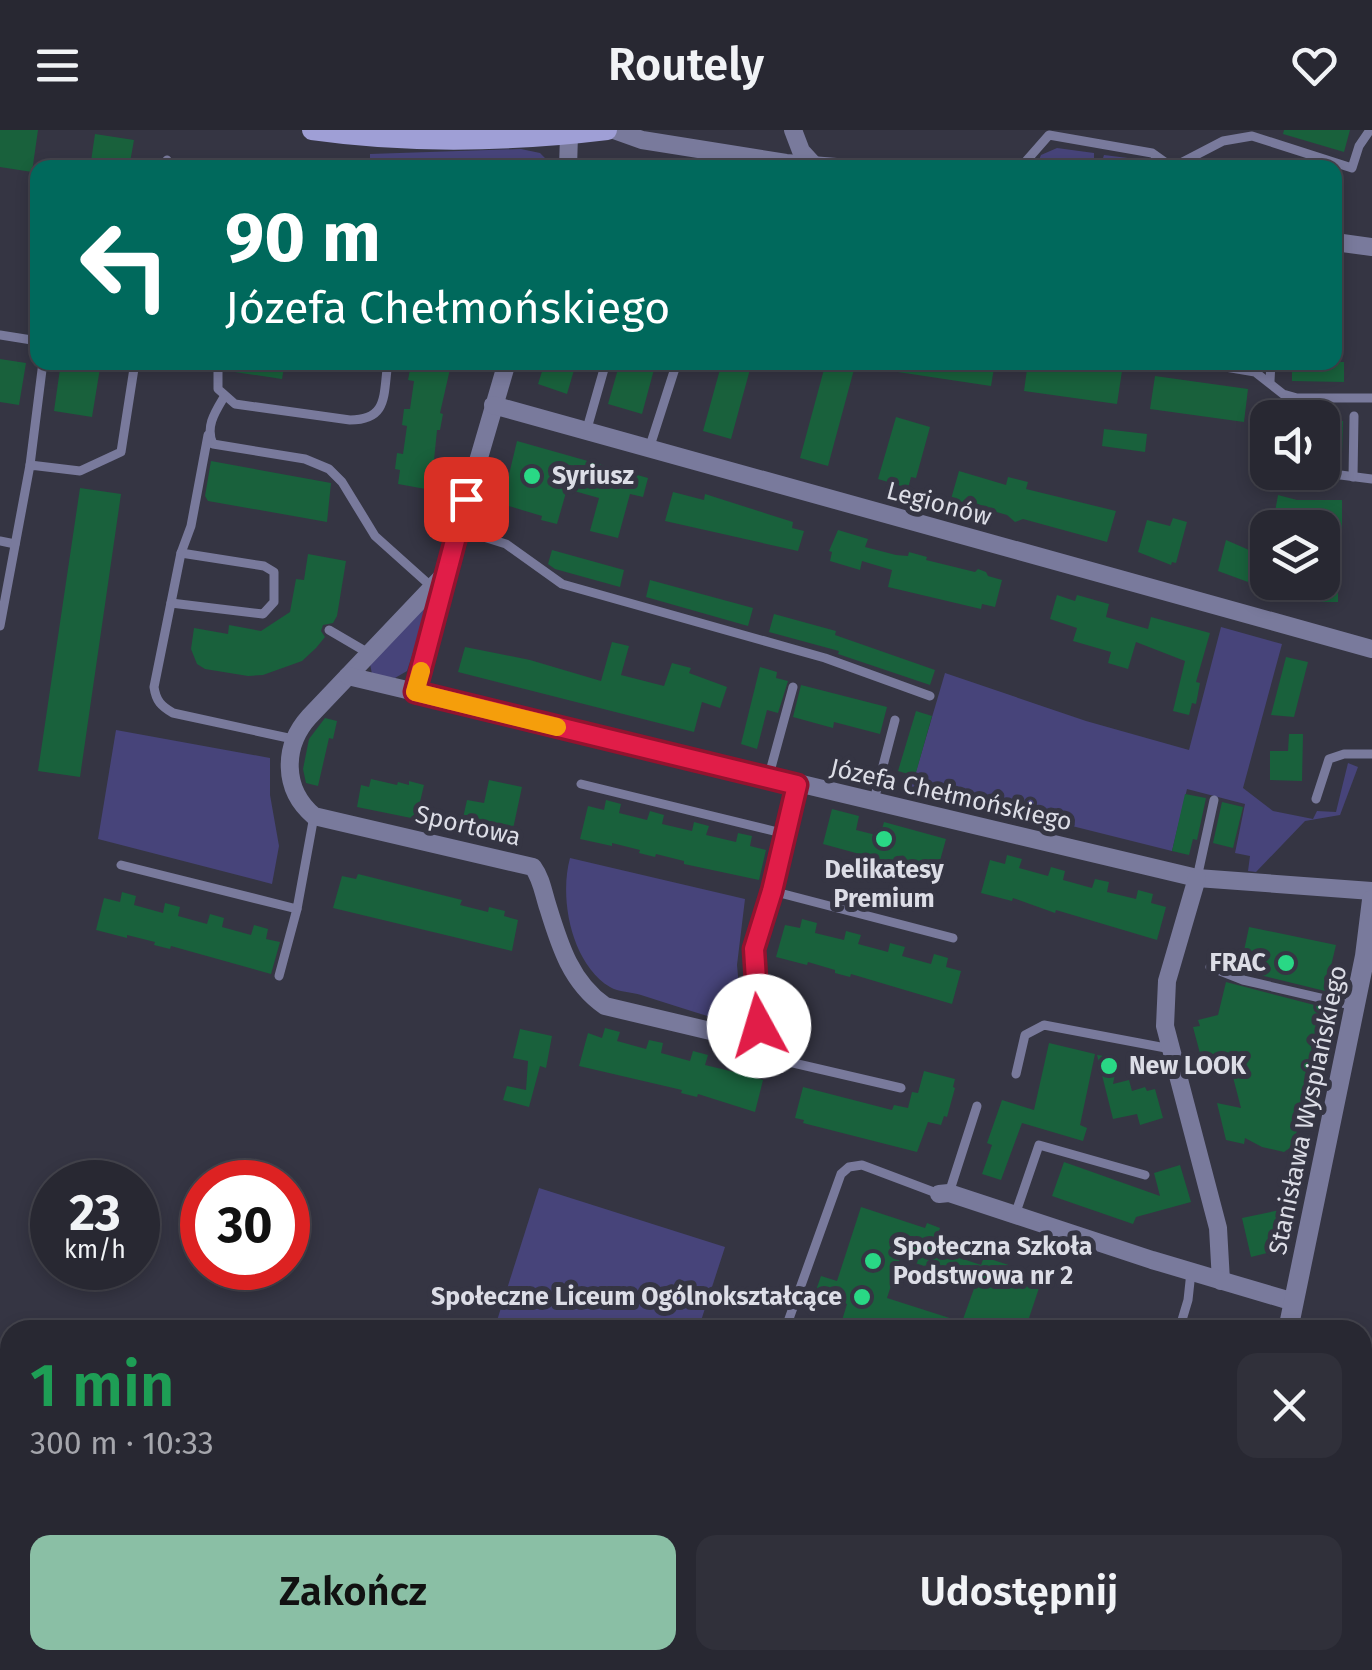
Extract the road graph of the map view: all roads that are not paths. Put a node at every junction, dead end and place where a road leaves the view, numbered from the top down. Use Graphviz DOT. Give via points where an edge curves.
graph roads {
  1 [pos="312,130"];
  2 [pos="610,130"];
  3 [pos="793,130"];
  4 [pos="1370,130"];
  5 [pos="1080,134"];
  6 [pos="569,135"];
  7 [pos="568,160"];
  8 [pos="767,160"];
  9 [pos="810,160"];
  10 [pos="1028,160"];
  11 [pos="1162,160"];
  12 [pos="1186,160"];
  13 [pos="1327,160"];
  14 [pos="1342,165"];
  15 [pos="1342,243"];
  16 [pos="1372,247"];
  17 [pos="0,334"];
  18 [pos="30,340"];
  19 [pos="42,370"];
  20 [pos="134,370"];
  21 [pos="217,370"];
  22 [pos="387,370"];
  23 [pos="504,370"];
  24 [pos="604,370"];
  25 [pos="675,370"];
  26 [pos="1244,370"];
  27 [pos="1271,370"];
  28 [pos="1270,382"];
  29 [pos="224,398"];
  30 [pos="1372,398"];
  31 [pos="492,406"];
  32 [pos="1354,416"];
  33 [pos="586,432"];
  34 [pos="208,435"];
  35 [pos="650,450"];
  36 [pos="30,465"];
  37 [pos="1340,475"];
  38 [pos="1353,477"];
  39 [pos="1372,480"];
  40 [pos="458,529"];
  41 [pos="0,542"];
  42 [pos="15,544"];
  43 [pos="181,552"];
  44 [pos="439,581"];
  45 [pos="171,603"];
  46 [pos="0,626"];
  47 [pos="329,630"];
  48 [pos="1372,650"];
  49 [pos="370,654"];
  50 [pos="348,676"];
  51 [pos="793,687"];
  52 [pos="415,692"];
  53 [pos="930,696"];
  54 [pos="895,720"];
  55 [pos="293,738"];
  56 [pos="1372,754"];
  57 [pos="769,778"];
  58 [pos="581,784"];
  59 [pos="797,785"];
  60 [pos="1316,799"];
  61 [pos="1214,800"];
  62 [pos="873,802"];
  63 [pos="314,816"];
  64 [pos="786,834"];
  65 [pos="120,865"];
  66 [pos="1196,878"];
  67 [pos="772,891"];
  68 [pos="1372,891"];
  69 [pos="1372,900"];
  70 [pos="297,910"];
  71 [pos="953,938"];
  72 [pos="1210,967"];
  73 [pos="279,976"];
  74 [pos="1355,1006"];
  75 [pos="754,1032"];
  76 [pos="1171,1048"];
  77 [pos="1016,1074"];
  78 [pos="901,1088"];
  79 [pos="977,1106"];
  80 [pos="1145,1175"];
  81 [pos="944,1194"];
  82 [pos="1015,1215"];
  83 [pos="1190,1272"];
  84 [pos="1221,1281"];
  85 [pos="1294,1302"];
  86 [pos="790,1320"];
  87 [pos="1182,1320"];
  88 [pos="1290,1320"];
  1 -- 6 [label="main road" via="434,141"];
  2 -- 6 [label="main road"];
  2 -- 8 [label="street"];
  3 -- 9 [label="street"];
  4 -- 14 [label="lane" via="1352,168"];
  5 -- 10 [label="lane" via="1050,136"];
  5 -- 11 [label="lane"];
  6 -- 7 [label="street"];
  12 -- 13 [label="lane" via="1223,141 1252,136"];
  15 -- 16 [label="street"];
  17 -- 18 [label="lane"];
  19 -- 36 [label="lane"];
  20 -- 36 [label="lane" via="121,452 80,472"];
  21 -- 29 [label="lane"];
  22 -- 29 [label="lane" via="382,406 365,420"];
  23 -- 31 [label="street"];
  24 -- 33 [label="lane"];
  25 -- 35 [label="lane"];
  26 -- 28 [label="lane"];
  27 -- 28 [label="lane"];
  28 -- 30 [label="lane" via="1297,398"];
  29 -- 34 [label="lane"];
  31 -- 33 [label="street, Legionów"];
  31 -- 40 [label="street"];
  32 -- 38 [label="lane"];
  33 -- 35 [label="street, Legionów"];
  34 -- 43 [label="lane"];
  34 -- 44 [label="lane" via="212,444 329,469 375,536"];
  35 -- 48 [label="street, Legionów"];
  36 -- 42 [label="lane"];
  37 -- 38 [label="lane"];
  38 -- 39 [label="lane"];
  40 -- 44 [label="street"];
  40 -- 53 [label="lane" via="506,544 562,584 825,658"];
  41 -- 42 [label="lane"];
  42 -- 46 [label="lane"];
  43 -- 45 [label="lane"];
  43 -- 45 [label="lane" via="264,566 274,572 274,602 262,614"];
  44 -- 49 [label="street"];
  44 -- 52 [label="street"];
  45 -- 55 [label="lane" via="154,687 162,706"];
  47 -- 49 [label="lane"];
  49 -- 50 [label="street"];
  50 -- 52 [label="street, Józefa Chełmońskiego"];
  50 -- 55 [label="street"];
  51 -- 57 [label="lane"];
  52 -- 57 [label="street, Józefa Chełmońskiego"];
  54 -- 62 [label="lane"];
  55 -- 63 [label="street" via="291,778"];
  56 -- 60 [label="lane" via="1329,760"];
  57 -- 59 [label="street, Józefa Chełmońskiego"];
  58 -- 64 [label="lane"];
  59 -- 62 [label="street, Józefa Chełmońskiego"];
  59 -- 64 [label="street"];
  61 -- 66 [label="lane"];
  62 -- 66 [label="street, Józefa Chełmońskiego"];
  63 -- 70 [label="lane"];
  63 -- 75 [label="street, Sportowa" via="533,868 562,954 595,1000 740,1038"];
  64 -- 67 [label="street"];
  65 -- 70 [label="lane"];
  66 -- 68 [label="street, Józefa Chełmońskiego"];
  66 -- 76 [label="street" via="1167,981 1164,1016"];
  67 -- 71 [label="lane"];
  67 -- 75 [label="street" via="754,949"];
  69 -- 74 [label="street, Stanisława Wyspiańskiego"];
  70 -- 73 [label="lane"];
  72 -- 74 [label="lane"];
  74 -- 85 [label="street, Stanisława Wyspiańskiego"];
  75 -- 78 [label="lane" via="789,1062"];
  76 -- 77 [label="lane" via="1044,1025 1025,1035"];
  76 -- 84 [label="street" via="1218,1228"];
  79 -- 81 [label="lane"];
  80 -- 82 [label="lane" via="1039,1145"];
  81 -- 82 [label="street"];
  81 -- 86 [label="lane" via="862,1165 849,1167"];
  82 -- 83 [label="street"];
  83 -- 84 [label="street"];
  83 -- 87 [label="lane"];
  84 -- 85 [label="street"];
  85 -- 88 [label="street, Stanisława Wyspiańskiego"];
}
